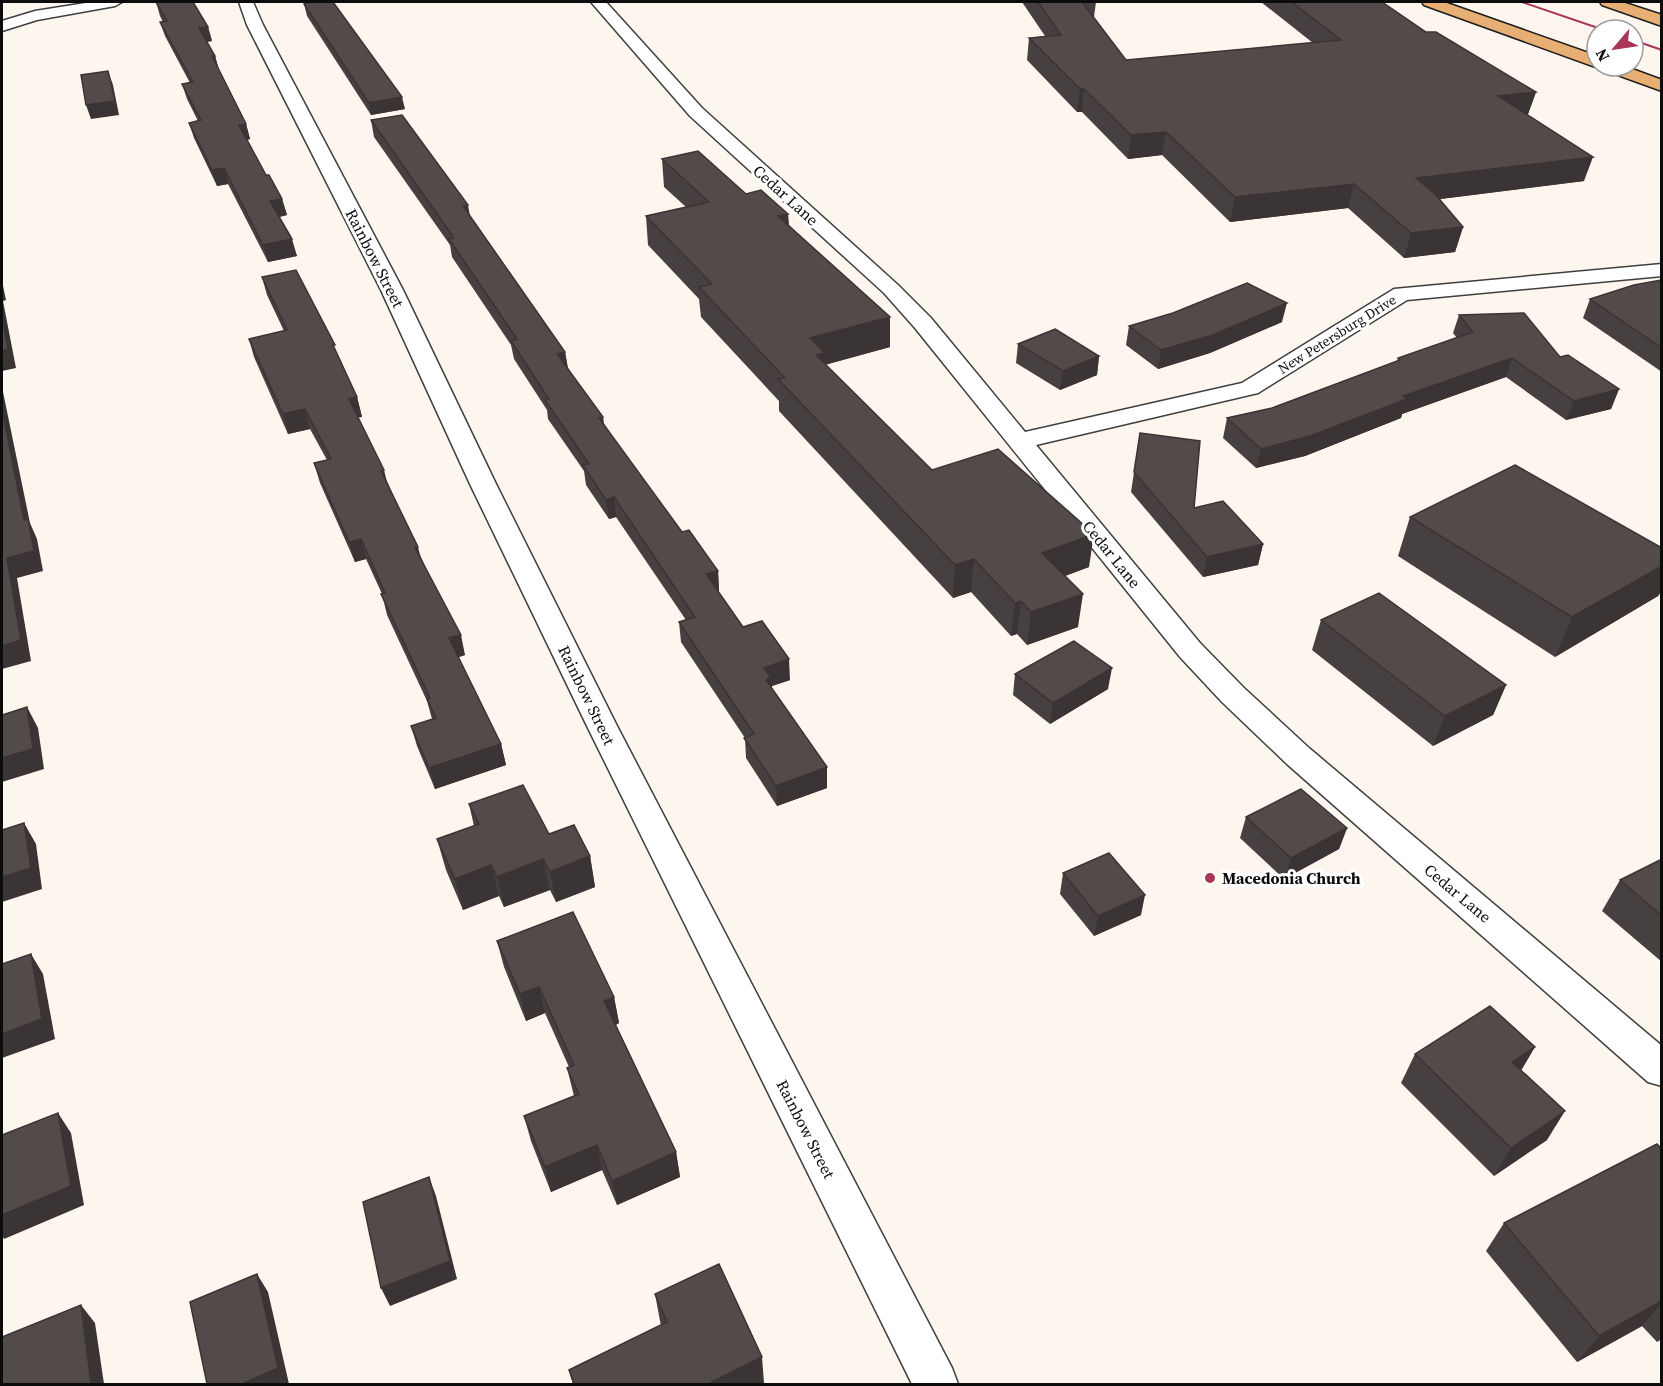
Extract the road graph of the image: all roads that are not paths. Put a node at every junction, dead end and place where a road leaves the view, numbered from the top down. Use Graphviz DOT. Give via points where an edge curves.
graph roads {
  1 [pos="115,2"];
  2 [pos="246,2"];
  3 [pos="598,2"];
  4 [pos="1430,2"];
  5 [pos="1469,2"];
  6 [pos="1608,2"];
  7 [pos="1662,21"];
  8 [pos="2,26"];
  9 [pos="1585,43"];
  10 [pos="1585,59"];
  11 [pos="1645,64"];
  12 [pos="1662,70"];
  13 [pos="1640,78"];
  14 [pos="1662,86"];
  15 [pos="1662,270"];
  16 [pos="1020,441"];
  17 [pos="1662,1070"];
  18 [pos="936,1384"];
  1 -- 8 [label="street"];
  2 -- 18 [label="street, Rainbow Street" via="392,290 602,726"];
  3 -- 16 [label="street, Cedar Lane" via="696,112 923,322"];
  4 -- 10 [label="main road"];
  5 -- 9 [label="main road"];
  6 -- 7 [label="main road"];
  11 -- 12 [label="main road"];
  13 -- 14 [label="main road"];
  15 -- 16 [label="street, New Petersburg Drive" via="1402,294 1250,388"];
  16 -- 17 [label="street, Cedar Lane" via="1190,650 1233,695 1298,756"];
}
